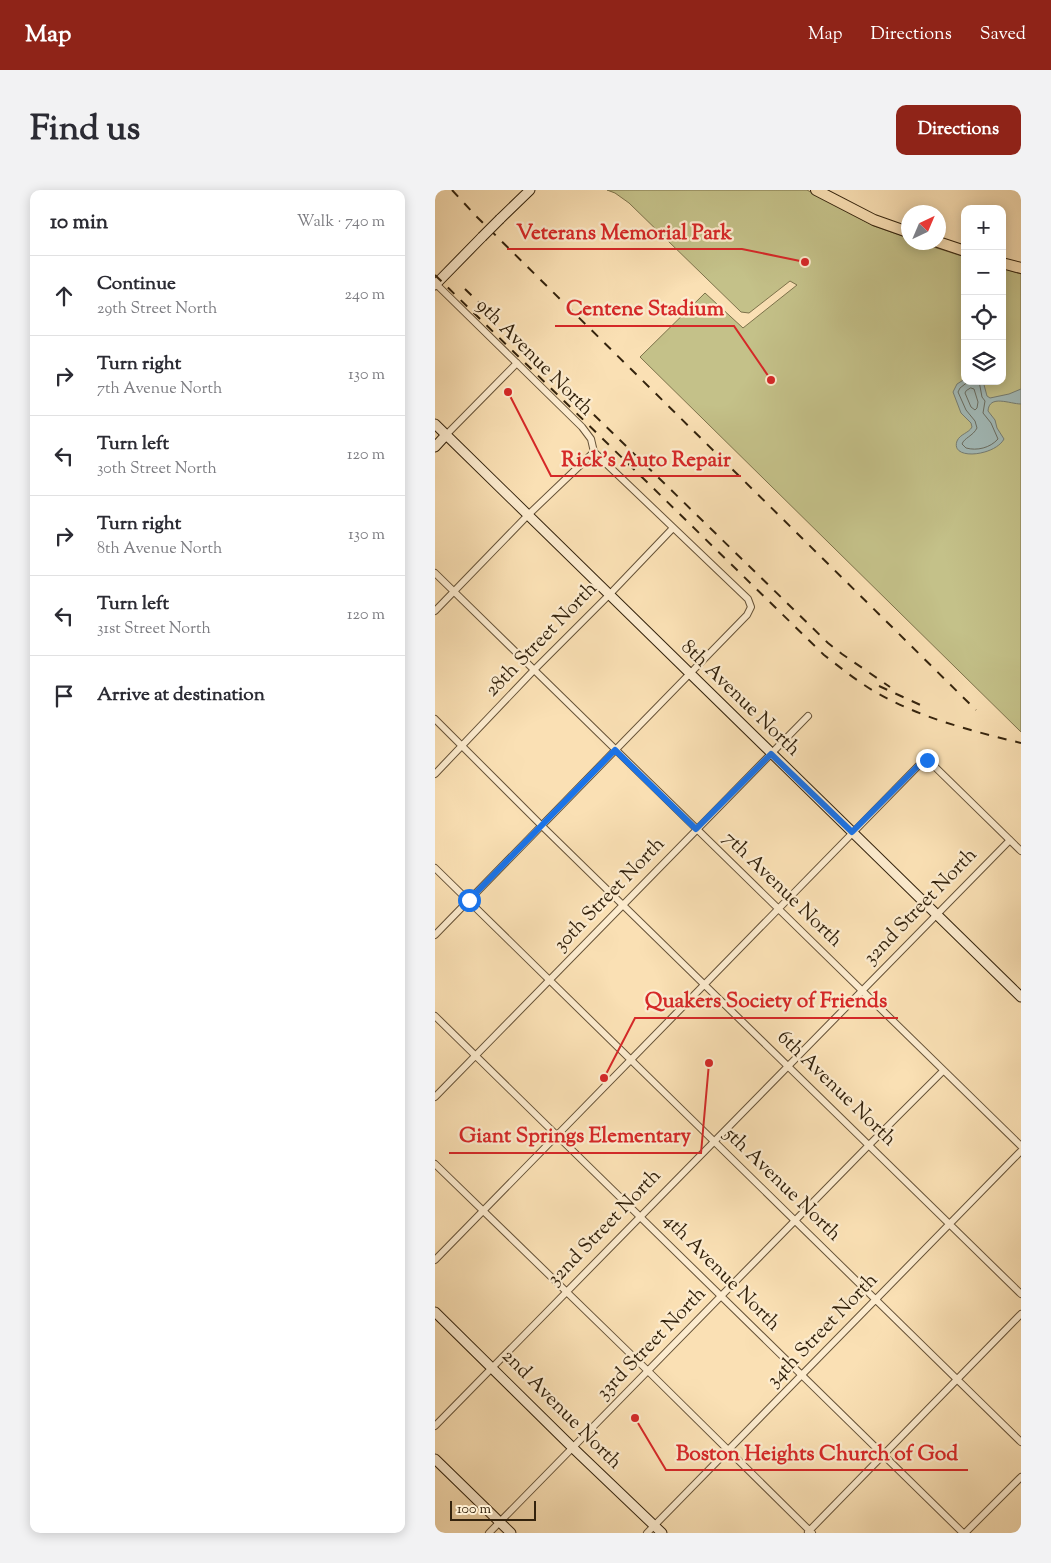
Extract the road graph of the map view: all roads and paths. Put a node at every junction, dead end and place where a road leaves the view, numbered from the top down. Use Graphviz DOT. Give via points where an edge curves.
graph roads {
  1 [pos="530,190"];
  2 [pos="816,190"];
  3 [pos="901,229"];
  4 [pos="946,244"];
  5 [pos="962,250"];
  6 [pos="1006,263"];
  7 [pos="1021,268"];
  8 [pos="435,284"];
  9 [pos="517,363"];
  10 [pos="435,424"];
  11 [pos="446,435"];
  12 [pos="435,447"];
  13 [pos="594,452"];
  14 [pos="528,515"];
  15 [pos="673,528"];
  16 [pos="435,573"];
  17 [pos="454,592"];
  18 [pos="609,595"];
  19 [pos="435,611"];
  20 [pos="534,670"];
  21 [pos="690,674"];
  22 [pos="808,716"];
  23 [pos="435,719"];
  24 [pos="463,746"];
  25 [pos="615,750"];
  26 [pos="771,754"];
  27 [pos="435,774"];
  28 [pos="542,826"];
  29 [pos="696,829"];
  30 [pos="852,832"];
  31 [pos="1010,840"];
  32 [pos="1021,850"];
  33 [pos="435,868"];
  34 [pos="469,900"];
  35 [pos="623,905"];
  36 [pos="777,908"];
  37 [pos="937,914"];
  38 [pos="435,935"];
  39 [pos="549,980"];
  40 [pos="704,984"];
  41 [pos="862,991"];
  42 [pos="1021,997"];
  43 [pos="435,1016"];
  44 [pos="475,1055"];
  45 [pos="630,1059"];
  46 [pos="789,1066"];
  47 [pos="943,1071"];
  48 [pos="435,1097"];
  49 [pos="557,1134"];
  50 [pos="714,1141"];
  51 [pos="869,1145"];
  52 [pos="1021,1146"];
  53 [pos="1021,1151"];
  54 [pos="435,1164"];
  55 [pos="484,1211"];
  56 [pos="640,1216"];
  57 [pos="795,1221"];
  58 [pos="950,1224"];
  59 [pos="435,1260"];
  60 [pos="567,1292"];
  61 [pos="1021,1294"];
  62 [pos="722,1296"];
  63 [pos="876,1300"];
  64 [pos="435,1312"];
  65 [pos="1021,1314"];
  66 [pos="492,1368"];
  67 [pos="648,1371"];
  68 [pos="803,1376"];
  69 [pos="957,1379"];
  70 [pos="435,1426"];
  71 [pos="1021,1442"];
  72 [pos="573,1448"];
  73 [pos="728,1451"];
  74 [pos="884,1455"];
  75 [pos="435,1459"];
  76 [pos="1021,1477"];
  77 [pos="500,1522"];
  78 [pos="655,1526"];
  79 [pos="809,1532"];
  80 [pos="489,1533"];
  81 [pos="511,1533"];
  82 [pos="647,1533"];
  83 [pos="662,1533"];
  84 [pos="964,1533"];
  1 -- 8 [label="street, bridge"];
  2 -- 3 [label="main road" via="873,220"];
  4 -- 5 [label="main road"];
  6 -- 7 [label="main road"];
  8 -- 9 [label="street, 9th Avenue North"];
  9 -- 11 [label="street"];
  9 -- 13 [label="street, 9th Avenue North" via="582,427 591,439"];
  10 -- 11 [label="street, 8th Avenue North"];
  11 -- 12 [label="street"];
  11 -- 14 [label="street, 8th Avenue North"];
  13 -- 14 [label="street"];
  13 -- 15 [label="street, 9th Avenue North"];
  14 -- 17 [label="street"];
  14 -- 18 [label="street, 8th Avenue North"];
  15 -- 18 [label="street, 28th Street North"];
  15 -- 21 [label="street, 9th Avenue North" via="748,599 751,607"];
  16 -- 17 [label="street, 7th Avenue North"];
  17 -- 19 [label="street"];
  17 -- 20 [label="street, 7th Avenue North"];
  18 -- 20 [label="street, 28th Street North"];
  18 -- 21 [label="street, 8th Avenue North"];
  20 -- 24 [label="street, 28th Street North"];
  20 -- 25 [label="street, 7th Avenue North"];
  21 -- 25 [label="street"];
  21 -- 26 [label="street, 8th Avenue North"];
  22 -- 26 [label="street, 30th Street North"];
  23 -- 24 [label="street, 6th Avenue North"];
  24 -- 27 [label="street, 28th Street North"];
  24 -- 28 [label="street, 6th Avenue North"];
  25 -- 28 [label="street"];
  25 -- 29 [label="street, 7th Avenue North"];
  26 -- 29 [label="street, 30th Street North"];
  26 -- 30 [label="street, 8th Avenue North"];
  28 -- 34 [label="street"];
  28 -- 35 [label="street, 6th Avenue North"];
  29 -- 35 [label="street, 30th Street North"];
  29 -- 36 [label="street, 7th Avenue North"];
  30 -- 31 [label="street" via="927,760"];
  30 -- 36 [label="street"];
  30 -- 37 [label="street, 8th Avenue North"];
  31 -- 32 [label="street"];
  31 -- 37 [label="street, 32nd Street North"];
  33 -- 34 [label="street, 5th Avenue North"];
  34 -- 38 [label="street"];
  34 -- 39 [label="street, 5th Avenue North"];
  35 -- 39 [label="street, 30th Street North"];
  35 -- 40 [label="street, 6th Avenue North"];
  36 -- 40 [label="street"];
  36 -- 41 [label="street, 7th Avenue North"];
  37 -- 41 [label="street, 32nd Street North"];
  37 -- 42 [label="street, 8th Avenue North"];
  39 -- 44 [label="street, 30th Street North"];
  39 -- 45 [label="street, 5th Avenue North"];
  40 -- 45 [label="street"];
  40 -- 46 [label="street, 6th Avenue North"];
  41 -- 46 [label="street, 32nd Street North"];
  41 -- 47 [label="street, 7th Avenue North"];
  43 -- 44 [label="street, 4th Avenue North"];
  44 -- 48 [label="street, 30th Street North"];
  44 -- 49 [label="street, 4th Avenue North"];
  45 -- 49 [label="street"];
  45 -- 50 [label="street, 5th Avenue North"];
  46 -- 50 [label="street, 32nd Street North"];
  46 -- 51 [label="street, 6th Avenue North"];
  47 -- 51 [label="street, 33rd Street North"];
  47 -- 52 [label="street, 7th Avenue North"];
  49 -- 55 [label="street"];
  49 -- 56 [label="street, 4th Avenue North"];
  50 -- 56 [label="street, 32nd Street North"];
  50 -- 57 [label="street, 5th Avenue North"];
  51 -- 57 [label="street, 33rd Street North"];
  51 -- 58 [label="street, 6th Avenue North"];
  53 -- 58 [label="street, 34th Street North"];
  54 -- 55 [label="street"];
  55 -- 59 [label="street"];
  55 -- 60 [label="street"];
  56 -- 60 [label="street, 32nd Street North"];
  56 -- 62 [label="street, 4th Avenue North"];
  57 -- 62 [label="street, 33rd Street North"];
  57 -- 63 [label="street, 5th Avenue North"];
  58 -- 61 [label="street, 6th Avenue North"];
  58 -- 63 [label="street, 34th Street North"];
  60 -- 66 [label="street, 32nd Street North"];
  60 -- 67 [label="street"];
  62 -- 67 [label="street, 33rd Street North"];
  62 -- 68 [label="street, 4th Avenue North"];
  63 -- 68 [label="street, 34th Street North"];
  63 -- 69 [label="street, 5th Avenue North"];
  64 -- 66 [label="street, 2nd Avenue North"];
  65 -- 69 [label="street"];
  66 -- 70 [label="street, 32nd Street North"];
  66 -- 72 [label="street, 2nd Avenue North"];
  67 -- 72 [label="street, 33rd Street North"];
  67 -- 73 [label="street"];
  68 -- 73 [label="street, 34th Street North"];
  68 -- 74 [label="street, 4th Avenue North"];
  69 -- 71 [label="street, 5th Avenue North"];
  69 -- 74 [label="street"];
  72 -- 77 [label="street, 33rd Street North"];
  72 -- 78 [label="street, 2nd Avenue North"];
  73 -- 78 [label="street, 34th Street North"];
  73 -- 79 [label="street"];
  74 -- 79 [label="street"];
  74 -- 84 [label="street, 4th Avenue North"];
  75 -- 77 [label="street"];
  76 -- 84 [label="street"];
  77 -- 80 [label="street, 33rd Street North"];
  77 -- 81 [label="street"];
  78 -- 82 [label="street, 34th Street North"];
  78 -- 83 [label="street, 2nd Avenue North"];
}
